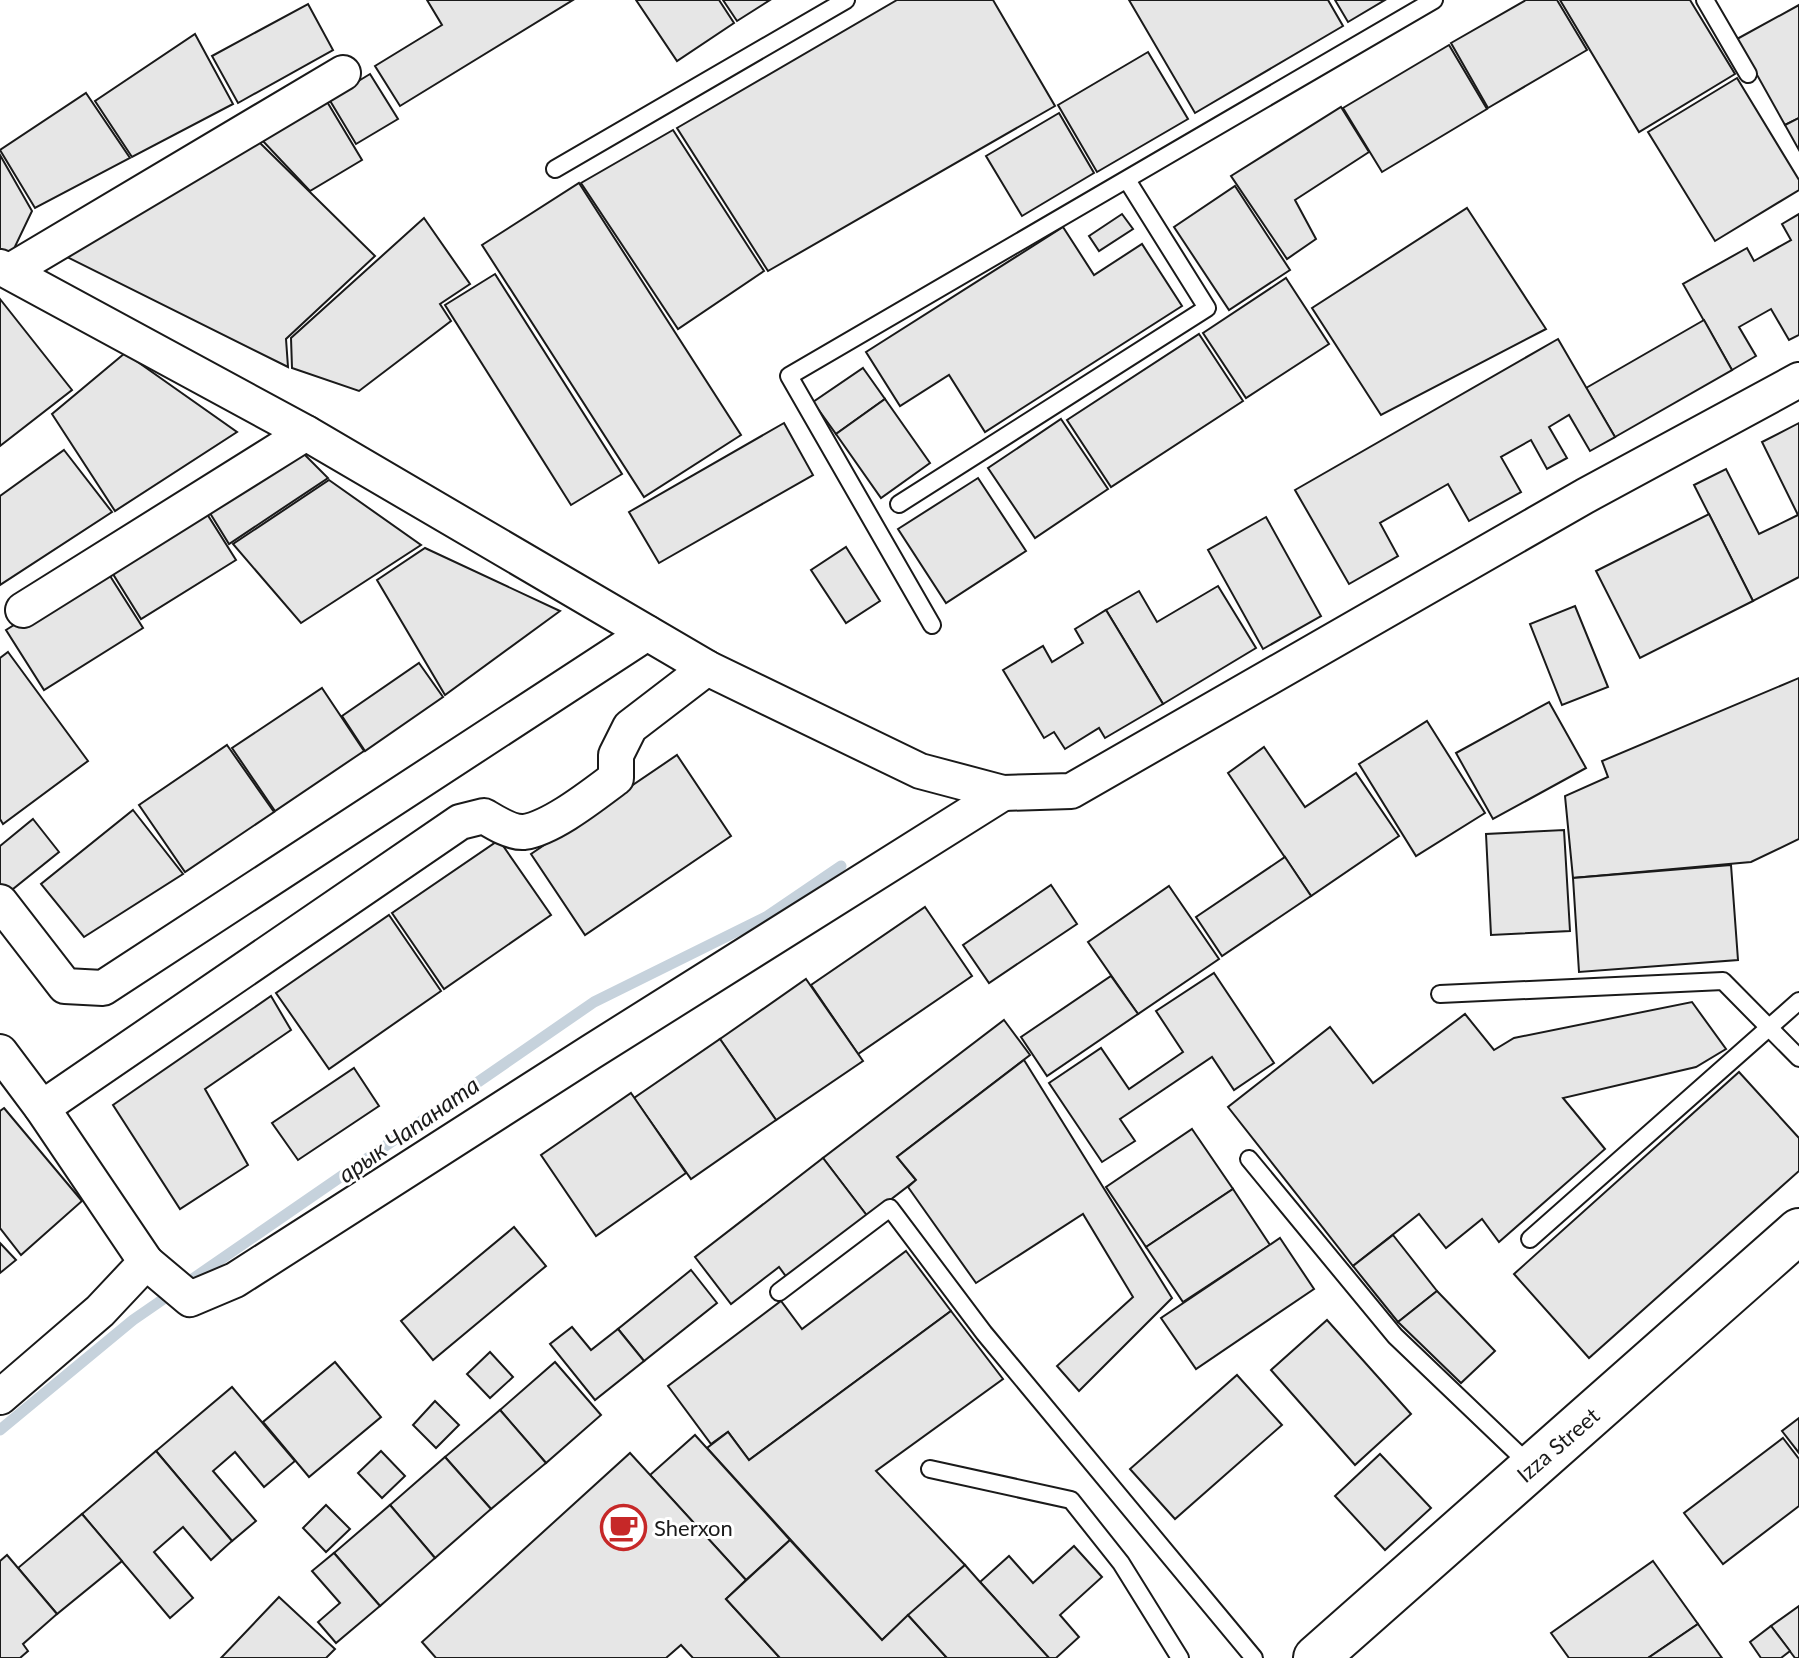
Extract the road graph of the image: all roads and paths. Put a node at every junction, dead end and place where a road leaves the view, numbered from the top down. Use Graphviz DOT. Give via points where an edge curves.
graph roads {
  1 [pos="846,0"];
  2 [pos="1434,0"];
  3 [pos="1705,0"];
  4 [pos="343,73"];
  5 [pos="1748,74"];
  6 [pos="555,169"];
  7 [pos="1127,180"];
  8 [pos="5,269"];
  9 [pos="1799,380"];
  10 [pos="306,433"];
  11 [pos="899,504"];
  12 [pos="23,610"];
  13 [pos="932,625"];
  14 [pos="647,633"];
  15 [pos="707,668"];
  16 [pos="1003,793"];
  17 [pos="0,902"];
  18 [pos="1440,994"];
  19 [pos="1799,1001"];
  20 [pos="1769,1028"];
  21 [pos="0,1052"];
  22 [pos="1799,1058"];
  23 [pos="42,1108"];
  24 [pos="1249,1159"];
  25 [pos="1799,1231"];
  26 [pos="1530,1239"];
  27 [pos="149,1264"];
  28 [pos="779,1292"];
  29 [pos="0,1397"];
  30 [pos="1532,1468"];
  31 [pos="930,1469"];
  32 [pos="1180,1658"];
  33 [pos="1254,1658"];
  34 [pos="1316,1658"];
  1 -- 6 [label="lane"];
  2 -- 7 [label="lane"];
  3 -- 5 [label="lane"];
  4 -- 8 [label="street"];
  7 -- 11 [label="lane" via="1207,308"];
  7 -- 13 [label="lane" via="789,376"];
  8 -- 10 [label="street"];
  9 -- 16 [label="street" via="1585,496 1071,791"];
  10 -- 12 [label="street"];
  10 -- 14 [label="street"];
  14 -- 15 [label="street"];
  14 -- 17 [label="street" via="103,988 65,986"];
  15 -- 16 [label="street" via="920,771"];
  15 -- 23 [label="street" via="630,727 616,755 616,778 562,816 523,832 484,816 460,822"];
  16 -- 27 [label="street" via="235,1280 190,1299"];
  18 -- 20 [label="lane" via="1723,981"];
  19 -- 20 [label="lane"];
  20 -- 22 [label="lane"];
  20 -- 26 [label="lane"];
  21 -- 23 [label="street"];
  23 -- 27 [label="street"];
  24 -- 30 [label="lane" via="1395,1336"];
  25 -- 30 [label="main road, Izza Street"];
  27 -- 29 [label="street"];
  28 -- 33 [label="lane" via="890,1208 984,1333"];
  30 -- 34 [label="main road, Izza Street"];
  31 -- 32 [label="lane" via="1071,1500 1121,1563"];
}
